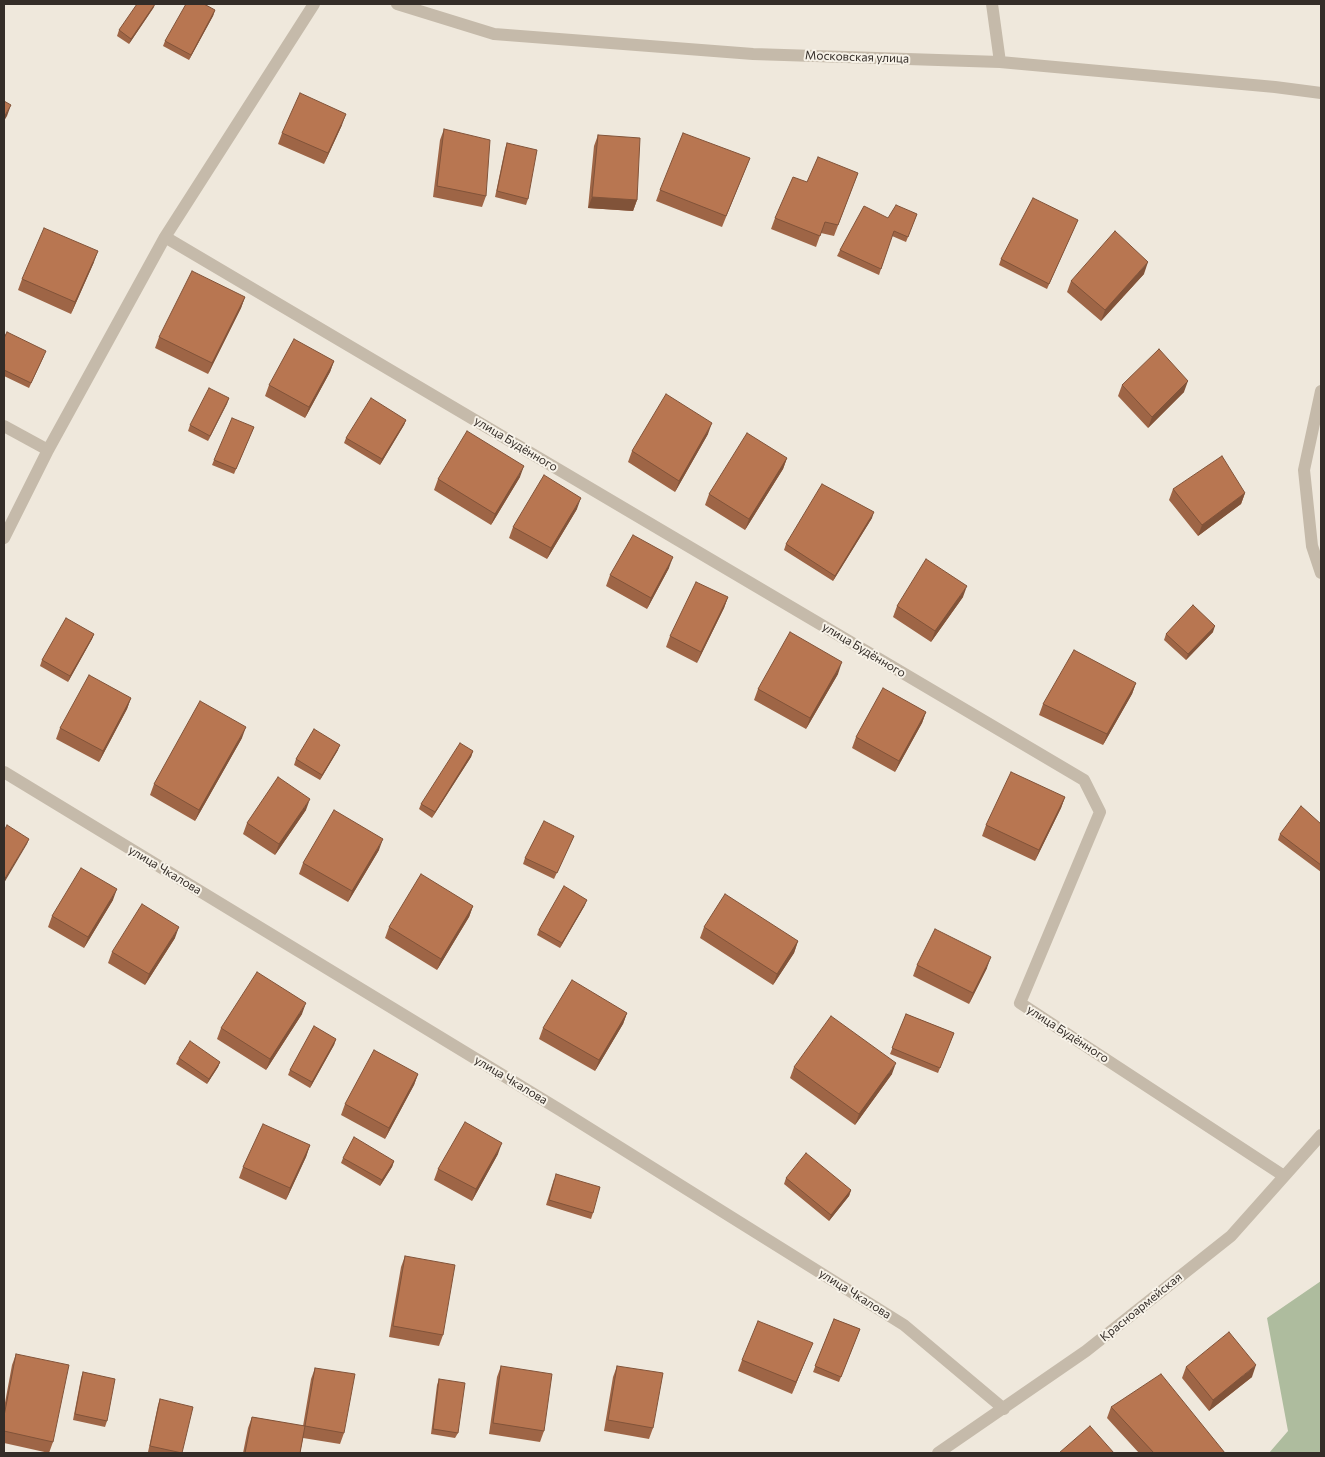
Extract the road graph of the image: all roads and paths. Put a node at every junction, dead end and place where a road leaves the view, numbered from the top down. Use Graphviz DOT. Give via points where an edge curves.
graph roads {
  1 [pos="314,4"];
  2 [pos="397,4"];
  3 [pos="992,4"];
  4 [pos="1000,62"];
  5 [pos="1321,93"];
  6 [pos="164,237"];
  7 [pos="1321,391"];
  8 [pos="4,426"];
  9 [pos="48,450"];
  10 [pos="4,538"];
  11 [pos="1321,573"];
  12 [pos="4,772"];
  13 [pos="1321,1135"];
  14 [pos="1284,1176"];
  15 [pos="1004,1409"];
  16 [pos="938,1453"];
  1 -- 6 [label="street"];
  2 -- 4 [label="street, Московская улица" via="494,34 753,54"];
  3 -- 4 [label="street"];
  4 -- 5 [label="street, Московская улица"];
  6 -- 9 [label="street"];
  6 -- 14 [label="street, улица Будённого" via="1084,780 1100,812 1020,1003"];
  7 -- 11 [label="street" via="1304,470 1312,546"];
  8 -- 9 [label="street"];
  9 -- 10 [label="street"];
  12 -- 15 [label="street, улица Чкалова" via="560,1110 904,1325"];
  13 -- 14 [label="street, Красноармейская"];
  14 -- 15 [label="street, Красноармейская" via="1231,1236 1086,1351"];
  15 -- 16 [label="street, Красноармейская"];
}
